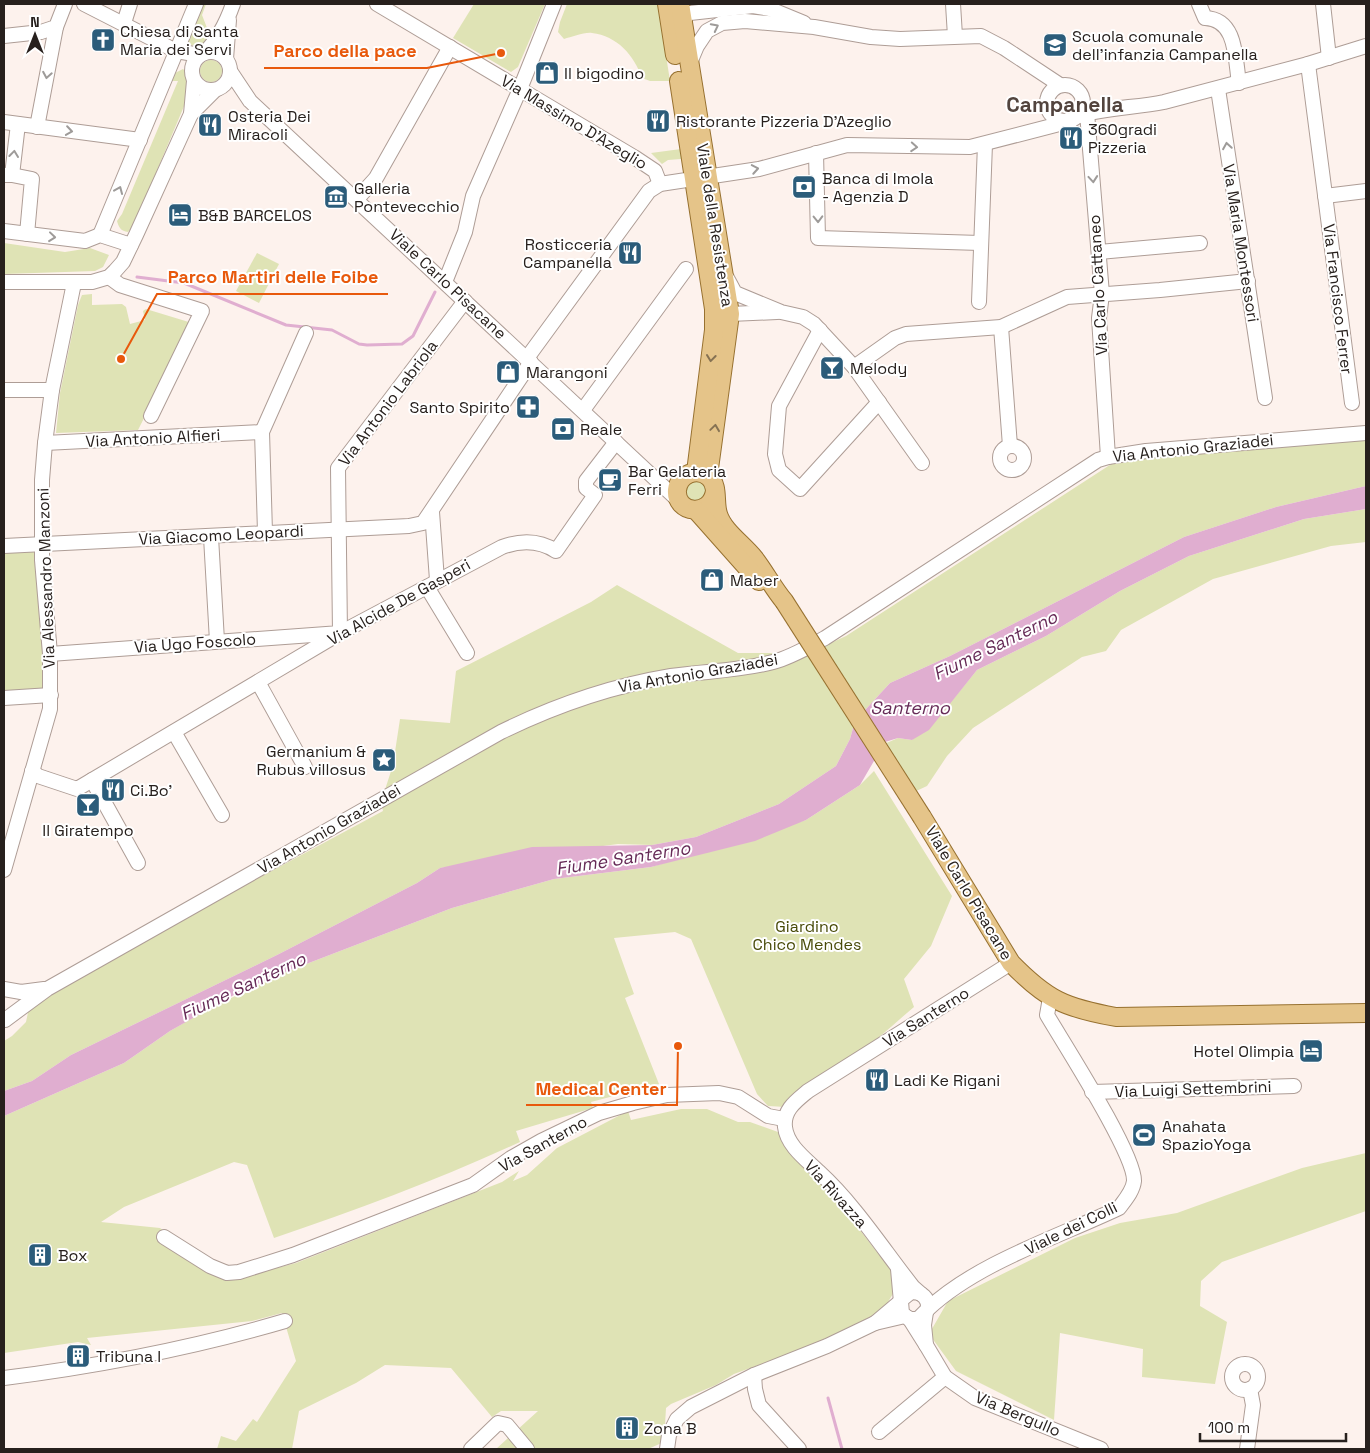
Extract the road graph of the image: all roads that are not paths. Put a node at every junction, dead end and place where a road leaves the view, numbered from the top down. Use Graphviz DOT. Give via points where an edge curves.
graph roads {
  1 [pos="65,4"];
  2 [pos="84,4"];
  3 [pos="130,4"];
  4 [pos="196,4"];
  5 [pos="377,4"];
  6 [pos="554,4"];
  7 [pos="667,4"];
  8 [pos="952,4"];
  9 [pos="1199,4"];
  10 [pos="1323,4"];
  11 [pos="392,8"];
  12 [pos="231,10"];
  13 [pos="681,14"];
  14 [pos="124,24"];
  15 [pos="56,27"];
  16 [pos="814,27"];
  17 [pos="4,36"];
  18 [pos="955,36"];
  19 [pos="1366,46"];
  20 [pos="450,47"];
  21 [pos="202,54"];
  22 [pos="174,56"];
  23 [pos="1328,58"];
  24 [pos="1308,64"];
  25 [pos="228,65"];
  26 [pos="688,66"];
  27 [pos="1036,71"];
  28 [pos="193,75"];
  29 [pos="1239,83"];
  30 [pos="1060,85"];
  31 [pos="218,89"];
  32 [pos="520,89"];
  33 [pos="1218,89"];
  34 [pos="1082,96"];
  35 [pos="250,101"];
  36 [pos="1047,102"];
  37 [pos="1120,109"];
  38 [pos="191,114"];
  39 [pos="1079,117"];
  40 [pos="4,122"];
  41 [pos="18,124"];
  42 [pos="37,126"];
  43 [pos="1026,133"];
  44 [pos="140,140"];
  45 [pos="985,144"];
  46 [pos="816,153"];
  47 [pos="8,175"];
  48 [pos="700,176"];
  49 [pos="660,184"];
  50 [pos="1366,190"];
  51 [pos="1325,196"];
  52 [pos="357,199"];
  53 [pos="4,231"];
  54 [pos="27,234"];
  55 [pos="100,235"];
  56 [pos="1200,243"];
  57 [pos="980,244"];
  58 [pos="131,245"];
  59 [pos="1099,252"];
  60 [pos="722,268"];
  61 [pos="686,269"];
  62 [pos="109,276"];
  63 [pos="1248,281"];
  64 [pos="4,282"];
  65 [pos="74,282"];
  66 [pos="445,282"];
  67 [pos="1102,294"];
  68 [pos="465,301"];
  69 [pos="758,302"];
  70 [pos="979,302"];
  71 [pos="724,309"];
  72 [pos="781,312"];
  73 [pos="1001,327"];
  74 [pos="820,330"];
  75 [pos="306,332"];
  76 [pos="529,360"];
  77 [pos="854,367"];
  78 [pos="4,390"];
  79 [pos="52,390"];
  80 [pos="1265,398"];
  81 [pos="879,402"];
  82 [pos="1352,403"];
  83 [pos="583,410"];
  84 [pos="151,416"];
  85 [pos="262,432"];
  86 [pos="1366,433"];
  87 [pos="616,442"];
  88 [pos="45,443"];
  89 [pos="1010,446"];
  90 [pos="1108,457"];
  91 [pos="922,463"];
  92 [pos="645,469"];
  93 [pos="700,479"];
  94 [pos="690,508"];
  95 [pos="432,512"];
  96 [pos="339,528"];
  97 [pos="265,532"];
  98 [pos="211,537"];
  99 [pos="42,544"];
  100 [pos="726,544"];
  101 [pos="4,546"];
  102 [pos="752,556"];
  103 [pos="432,583"];
  104 [pos="773,588"];
  105 [pos="340,633"];
  106 [pos="217,642"];
  107 [pos="50,654"];
  108 [pos="467,654"];
  109 [pos="258,682"];
  110 [pos="50,695"];
  111 [pos="4,698"];
  112 [pos="174,732"];
  113 [pos="305,767"];
  114 [pos="32,771"];
  115 [pos="92,780"];
  116 [pos="222,815"];
  117 [pos="138,863"];
  118 [pos="4,870"];
  119 [pos="1010,963"];
  120 [pos="4,989"];
  121 [pos="48,989"];
  122 [pos="1050,998"];
  123 [pos="1366,1013"];
  124 [pos="5,1021"];
  125 [pos="1294,1086"];
  126 [pos="1092,1092"];
  127 [pos="784,1118"];
  128 [pos="164,1237"];
  129 [pos="897,1266"];
  130 [pos="948,1289"];
  131 [pos="922,1294"];
  132 [pos="901,1301"];
  133 [pos="927,1310"];
  134 [pos="907,1317"];
  135 [pos="285,1321"];
  136 [pos="875,1323"];
  137 [pos="926,1345"];
  138 [pos="754,1375"];
  139 [pos="945,1377"];
  140 [pos="4,1378"];
  141 [pos="1250,1389"];
  142 [pos="879,1432"];
  143 [pos="472,1449"];
  144 [pos="527,1449"];
  145 [pos="667,1449"];
  146 [pos="800,1449"];
  147 [pos="1101,1449"];
  148 [pos="1246,1449"];
  1 -- 15 [label="street"];
  2 -- 14 [label="street"];
  3 -- 14 [label="street"];
  4 -- 22 [label="street"];
  5 -- 11 [label="street, Via Massimo D'Azeglio"];
  6 -- 32 [label="street"];
  7 -- 13 [label="main road, Viale della Resistenza"];
  8 -- 18 [label="street"];
  9 -- 29 [label="street" via="1205,18 1217,18 1231,34"];
  10 -- 23 [label="street"];
  11 -- 20 [label="street, Via Massimo D'Azeglio"];
  12 -- 21 [label="street" via="212,46"];
  12 -- 25 [label="street"];
  13 -- 16 [label="street" via="753,6 770,9"];
  13 -- 26 [label="main road, Viale della Resistenza"];
  13 -- 48 [label="main road, Viale della Resistenza"];
  14 -- 22 [label="street"];
  15 -- 17 [label="street"];
  15 -- 42 [label="street, one-way"];
  16 -- 18 [label="street" via="890,38"];
  26 -- 16 [label="street, one-way" via="707,31 722,23 746,21"];
  18 -- 27 [label="street" via="989,39"];
  19 -- 23 [label="street"];
  20 -- 32 [label="street, Via Massimo D'Azeglio"];
  20 -- 52 [label="street" via="376,178"];
  21 -- 22 [label="street"];
  21 -- 25 [label="street" via="215,52"];
  21 -- 28 [label="street"];
  22 -- 28 [label="street"];
  22 -- 44 [label="street"];
  23 -- 24 [label="street"];
  24 -- 29 [label="street"];
  24 -- 51 [label="street, Via Francisco Ferrer"];
  25 -- 31 [label="street" via="229,78"];
  25 -- 35 [label="street, Viale Carlo Pisacane"];
  26 -- 48 [label="main road, Viale della Resistenza"];
  27 -- 30 [label="street"];
  27 -- 36 [label="street" via="1045,88"];
  28 -- 31 [label="street" via="203,89"];
  28 -- 38 [label="street"];
  29 -- 33 [label="street"];
  30 -- 34 [label="street" via="1071,86"];
  30 -- 36 [label="street" via="1050,92"];
  31 -- 35 [label="street, Viale Carlo Pisacane"];
  31 -- 38 [label="street"];
  32 -- 49 [label="street, Via Massimo D'Azeglio" via="655,171"];
  32 -- 66 [label="street" via="473,196 465,232"];
  33 -- 37 [label="street"];
  63 -- 33 [label="street, Via Maria Montessori, one-way"];
  34 -- 37 [label="street"];
  34 -- 39 [label="street, Via Carlo Cattaneo" via="1083,107"];
  35 -- 52 [label="street, Viale Carlo Pisacane"];
  36 -- 39 [label="street" via="1053,117 1065,122"];
  36 -- 43 [label="street" via="1044,118"];
  37 -- 39 [label="street"];
  38 -- 58 [label="street"];
  39 -- 43 [label="street"];
  39 -- 59 [label="street, Via Carlo Cattaneo, one-way"];
  40 -- 41 [label="street"];
  41 -- 42 [label="street"];
  47 -- 41 [label="street, one-way"];
  42 -- 44 [label="street, one-way"];
  43 -- 45 [label="street"];
  55 -- 44 [label="street, one-way"];
  46 -- 45 [label="street, one-way" via="878,144 958,148"];
  45 -- 57 [label="street"];
  48 -- 46 [label="street, one-way" via="758,169"];
  46 -- 57 [label="street, one-way" via="818,238"];
  47 -- 54 [label="street" via="32,178"];
  48 -- 49 [label="street"];
  48 -- 60 [label="main road, Viale della Resistenza"];
  48 -- 71 [label="main road, Viale della Resistenza"];
  49 -- 76 [label="street, Via Giacomo Leopardi" via="649,191"];
  50 -- 51 [label="street"];
  51 -- 82 [label="street, Via Francisco Ferrer"];
  52 -- 66 [label="street, Viale Carlo Pisacane"];
  53 -- 54 [label="street"];
  54 -- 55 [label="street, one-way" via="85,241"];
  55 -- 58 [label="street"];
  56 -- 59 [label="street"];
  57 -- 70 [label="street"];
  58 -- 62 [label="street" via="123,262"];
  59 -- 67 [label="street, Via Carlo Cattaneo"];
  60 -- 69 [label="street" via="735,292"];
  60 -- 71 [label="main road, Viale della Resistenza"];
  61 -- 83 [label="street"];
  62 -- 65 [label="street" via="92,282"];
  62 -- 84 [label="street" via="120,285 202,311"];
  63 -- 67 [label="street"];
  63 -- 80 [label="street, Via Maria Montessori"];
  64 -- 65 [label="street"];
  65 -- 79 [label="street, Via Alessandro Manzoni"];
  66 -- 68 [label="street, Viale Carlo Pisacane"];
  67 -- 73 [label="street" via="1060,298"];
  67 -- 90 [label="street, Via Carlo Cattaneo" via="1099,318"];
  68 -- 76 [label="street, Viale Carlo Pisacane"];
  68 -- 96 [label="street, Via Antonio Labriola" via="338,468"];
  69 -- 71 [label="street"];
  69 -- 72 [label="street"];
  71 -- 72 [label="street"];
  71 -- 93 [label="main road, Viale della Resistenza"];
  72 -- 74 [label="street" via="803,318"];
  73 -- 77 [label="street" via="906,334 895,338"];
  73 -- 89 [label="street"];
  74 -- 77 [label="street"];
  74 -- 81 [label="street" via="779,406 775,454 779,470 800,489"];
  75 -- 85 [label="street"];
  76 -- 83 [label="street, Viale Carlo Pisacane"];
  76 -- 95 [label="street, Via Giacomo Leopardi"];
  77 -- 81 [label="street"];
  78 -- 79 [label="street"];
  79 -- 88 [label="street, Via Alessandro Manzoni"];
  81 -- 91 [label="street"];
  83 -- 87 [label="street, Viale Carlo Pisacane"];
  85 -- 88 [label="street, Via Antonio Alfieri"];
  85 -- 97 [label="street"];
  86 -- 90 [label="street, Via Antonio Graziadei"];
  87 -- 92 [label="street, Viale Carlo Pisacane"];
  87 -- 103 [label="street, Via Alcide De Gasperi" via="586,481 586,488 595,495 556,551 547,545 517,541"];
  88 -- 99 [label="street, Via Alessandro Manzoni"];
  90 -- 121 [label="street, Via Antonio Graziadei" via="1089,465 796,654 752,667 672,676 616,687 534,716"];
  92 -- 93 [label="street, Viale Carlo Pisacane" via="666,476"];
  92 -- 94 [label="street, Viale Carlo Pisacane"];
  93 -- 94 [label="main road" via="712,502"];
  93 -- 94 [label="main road" via="677,488 677,494"];
  93 -- 102 [label="main road, Viale Carlo Pisacane" via="718,514"];
  94 -- 100 [label="main road, Viale Carlo Pisacane"];
  95 -- 96 [label="street, Via Giacomo Leopardi" via="423,523 410,526"];
  95 -- 103 [label="street"];
  96 -- 97 [label="street, Via Giacomo Leopardi"];
  96 -- 105 [label="street, Via Antonio Labriola"];
  97 -- 98 [label="street, Via Giacomo Leopardi"];
  98 -- 99 [label="street, Via Giacomo Leopardi"];
  98 -- 106 [label="street"];
  99 -- 101 [label="street, Via Giacomo Leopardi"];
  99 -- 107 [label="street, Via Alessandro Manzoni"];
  100 -- 102 [label="main road" via="742,558"];
  100 -- 104 [label="main road, Viale Carlo Pisacane" via="752,574"];
  102 -- 104 [label="main road, Viale Carlo Pisacane"];
  103 -- 105 [label="street, Via Alcide De Gasperi"];
  103 -- 108 [label="street"];
  104 -- 119 [label="main road, Viale Carlo Pisacane, bridge" via="922,817"];
  105 -- 106 [label="street, Via Ugo Foscolo"];
  105 -- 109 [label="street, Via Alcide De Gasperi"];
  106 -- 107 [label="street, Via Ugo Foscolo"];
  107 -- 110 [label="street, Via Alessandro Manzoni"];
  109 -- 112 [label="street, Via Alcide De Gasperi"];
  109 -- 113 [label="street"];
  110 -- 111 [label="street"];
  110 -- 114 [label="street, Via Alessandro Manzoni" via="50,709"];
  112 -- 115 [label="street, Via Alcide De Gasperi"];
  112 -- 116 [label="street"];
  114 -- 115 [label="street, Via Alcide De Gasperi" via="77,789"];
  114 -- 118 [label="street, Via Alessandro Manzoni"];
  115 -- 117 [label="street"];
  119 -- 122 [label="main road, Viale Carlo Pisacane"];
  119 -- 127 [label="street, Via Santerno" via="808,1091"];
  120 -- 121 [label="street, Via Antonio Graziadei" via="21,992"];
  120 -- 124 [label="street" via="10,1004"];
  121 -- 124 [label="street, Via Antonio Graziadei"];
  122 -- 123 [label="main road, Viale Carlo Pisacane" via="1083,1011 1116,1017"];
  122 -- 126 [label="street, Viale dei Colli" via="1047,1014"];
  125 -- 126 [label="street, Via Luigi Settembrini"];
  126 -- 130 [label="street, Viale dei Colli" via="1132,1165 1134,1181 1119,1208"];
  127 -- 128 [label="street, Via Santerno" via="768,1116 738,1097 719,1093 667,1095 633,1103 600,1113 542,1141 473,1185 293,1255 239,1272 210,1266"];
  127 -- 129 [label="street, Via Rivazza" via="785,1130 799,1152 822,1174"];
  129 -- 131 [label="street, Via Rivazza"];
  129 -- 132 [label="street"];
  130 -- 131 [label="street, Viale dei Colli"];
  130 -- 133 [label="street, Viale dei Colli"];
  131 -- 132 [label="street" via="912,1292"];
  131 -- 133 [label="street" via="927,1300"];
  132 -- 134 [label="street" via="900,1309"];
  132 -- 136 [label="street"];
  133 -- 134 [label="street" via="918,1319"];
  133 -- 137 [label="street, Via Bergullo" via="924,1325"];
  134 -- 136 [label="street"];
  134 -- 137 [label="street, Via Bergullo"];
  135 -- 140 [label="street" via="233,1336 96,1366"];
  136 -- 138 [label="street"];
  137 -- 139 [label="street, Via Bergullo"];
  138 -- 145 [label="street" via="691,1407 677,1419 669,1435"];
  138 -- 146 [label="street" via="759,1405"];
  139 -- 142 [label="street"];
  139 -- 147 [label="street, Via Bergullo" via="975,1398"];
  141 -- 148 [label="street" via="1253,1405"];
  143 -- 144 [label="street" via="498,1423 507,1425"];
}
